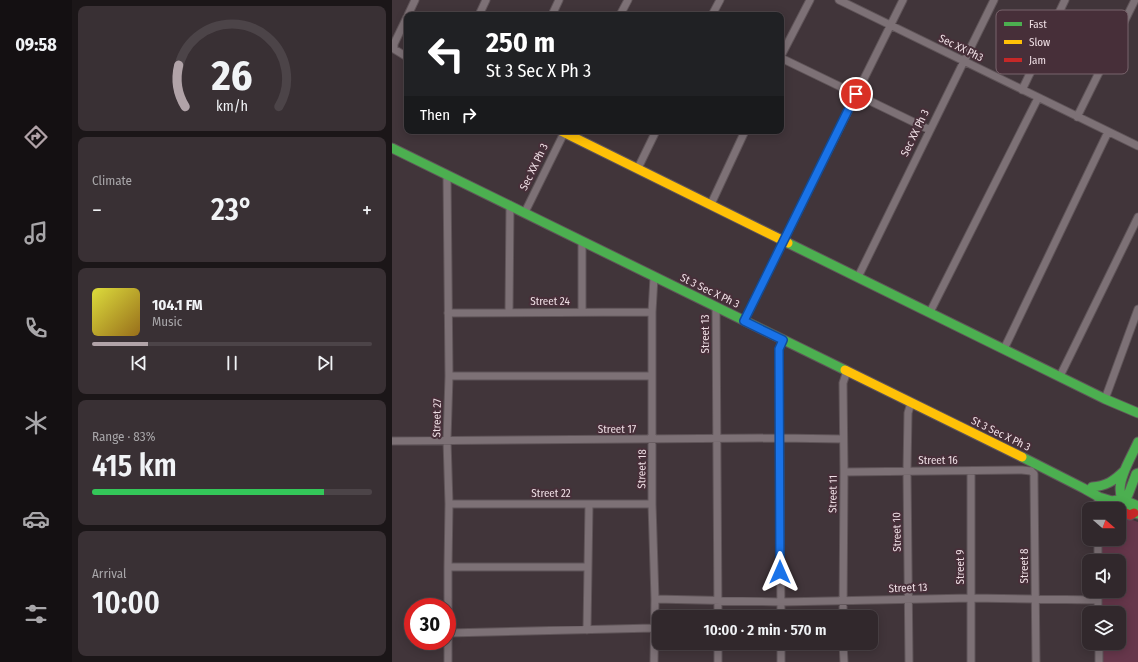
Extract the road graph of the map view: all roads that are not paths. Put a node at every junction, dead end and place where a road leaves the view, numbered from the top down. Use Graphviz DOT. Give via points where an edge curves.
graph roads {
  1 [pos="415,0"];
  2 [pos="486,0"];
  3 [pos="559,0"];
  4 [pos="628,0"];
  5 [pos="720,0"];
  6 [pos="810,0"];
  7 [pos="839,0"];
  8 [pos="903,0"];
  9 [pos="994,0"];
  10 [pos="1065,0"];
  11 [pos="1135,0"];
  12 [pos="1060,10"];
  13 [pos="410,12"];
  14 [pos="480,12"];
  15 [pos="553,12"];
  16 [pos="622,12"];
  17 [pos="714,12"];
  18 [pos="1128,14"];
  19 [pos="404,24"];
  20 [pos="890,25"];
  21 [pos="784,51"];
  22 [pos="404,55"];
  23 [pos="784,58"];
  24 [pos="964,61"];
  25 [pos="1030,74"];
  26 [pos="1098,74"];
  27 [pos="1022,90"];
  28 [pos="856,94"];
  29 [pos="1038,98"];
  30 [pos="1077,117"];
  31 [pos="930,130"];
  32 [pos="1108,132"];
  33 [pos="562,134"];
  34 [pos="569,134"];
  35 [pos="655,134"];
  36 [pos="744,134"];
  37 [pos="1137,144"];
  38 [pos="392,148"];
  39 [pos="638,168"];
  40 [pos="447,175"];
  41 [pos="711,204"];
  42 [pos="510,206"];
  43 [pos="525,212"];
  44 [pos="1138,217"];
  45 [pos="784,240"];
  46 [pos="582,242"];
  47 [pos="654,277"];
  48 [pos="858,277"];
  49 [pos="716,308"];
  50 [pos="1138,309"];
  51 [pos="582,311"];
  52 [pos="509,312"];
  53 [pos="652,312"];
  54 [pos="930,312"];
  55 [pos="448,313"];
  56 [pos="744,321"];
  57 [pos="783,340"];
  58 [pos="1004,349"];
  59 [pos="847,371"];
  60 [pos="449,376"];
  61 [pos="652,376"];
  62 [pos="1060,376"];
  63 [pos="1105,399"];
  64 [pos="911,403"];
  65 [pos="1138,413"];
  66 [pos="780,438"];
  67 [pos="717,439"];
  68 [pos="843,439"];
  69 [pos="447,440"];
  70 [pos="653,440"];
  71 [pos="392,441"];
  72 [pos="1138,442"];
  73 [pos="1033,467"];
  74 [pos="1127,468"];
  75 [pos="907,471"];
  76 [pos="971,471"];
  77 [pos="844,472"];
  78 [pos="1138,473"];
  79 [pos="1087,487"];
  80 [pos="1099,497"];
  81 [pos="1122,499"];
  82 [pos="1099,502"];
  83 [pos="1103,502"];
  84 [pos="449,504"];
  85 [pos="589,504"];
  86 [pos="652,504"];
  87 [pos="1137,511"];
  88 [pos="1126,513"];
  89 [pos="448,567"];
  90 [pos="588,567"];
  91 [pos="448,598"];
  92 [pos="971,598"];
  93 [pos="1035,598"];
  94 [pos="655,599"];
  95 [pos="908,599"];
  96 [pos="718,600"];
  97 [pos="1098,600"];
  98 [pos="843,601"];
  99 [pos="780,602"];
  100 [pos="1098,606"];
  101 [pos="655,610"];
  102 [pos="718,610"];
  103 [pos="781,610"];
  104 [pos="843,610"];
  105 [pos="652,628"];
  106 [pos="587,630"];
  107 [pos="456,633"];
  108 [pos="448,650"];
  109 [pos="654,650"];
  110 [pos="718,650"];
  111 [pos="781,650"];
  112 [pos="844,650"];
  113 [pos="1098,650"];
  114 [pos="448,662"];
  115 [pos="654,662"];
  116 [pos="718,662"];
  117 [pos="781,662"];
  118 [pos="844,662"];
  119 [pos="908,662"];
  120 [pos="971,662"];
  121 [pos="1036,662"];
  122 [pos="1099,662"];
  1 -- 13 [label="street"];
  2 -- 14 [label="street"];
  3 -- 15 [label="street"];
  4 -- 16 [label="street"];
  5 -- 17 [label="street"];
  6 -- 21 [label="street"];
  7 -- 20 [label="street, Sec XX Ph3"];
  8 -- 20 [label="street"];
  9 -- 24 [label="street, Sec XX Ph 3"];
  10 -- 12 [label="street"];
  11 -- 18 [label="street"];
  19 -- 22 [label="street" via="394,44 394,49"];
  20 -- 24 [label="street, Sec XX Ph3"];
  20 -- 28 [label="street"];
  23 -- 28 [label="street"];
  24 -- 27 [label="street, Sec XX Ph3"];
  24 -- 31 [label="street, Sec XX Ph 3"];
  25 -- 27 [label="street"];
  26 -- 30 [label="street"];
  27 -- 29 [label="street, Sec XX Ph3"];
  28 -- 31 [label="street"];
  28 -- 45 [label="street"];
  29 -- 30 [label="street, Sec XX Ph3"];
  29 -- 54 [label="street"];
  30 -- 32 [label="street, Sec XX Ph3"];
  31 -- 48 [label="street, Sec XX Ph 3"];
  32 -- 37 [label="street, Sec XX Ph3"];
  32 -- 58 [label="street"];
  33 -- 43 [label="street, Sec XX Ph 3"];
  34 -- 39 [label="main road, Sec XX Ph 3"];
  35 -- 39 [label="street"];
  36 -- 41 [label="street"];
  38 -- 40 [label="main road, St 3 Sec X Ph 3"];
  39 -- 41 [label="main road, Sec XX Ph 3"];
  40 -- 42 [label="main road, St 3 Sec X Ph 3"];
  40 -- 55 [label="street, Street 27"];
  41 -- 45 [label="main road, Sec XX Ph 3"];
  42 -- 43 [label="main road, St 3 Sec X Ph 3"];
  42 -- 52 [label="street"];
  43 -- 46 [label="main road, St 3 Sec X Ph 3"];
  44 -- 62 [label="street"];
  45 -- 48 [label="main road, Sec XX Ph 3"];
  45 -- 56 [label="street"];
  46 -- 47 [label="main road, St 3 Sec X Ph 3"];
  46 -- 51 [label="street"];
  47 -- 49 [label="main road, St 3 Sec X Ph 3"];
  47 -- 53 [label="street, Street 18"];
  48 -- 54 [label="main road, Sec XX Ph 3"];
  49 -- 56 [label="main road, St 3 Sec X Ph 3"];
  49 -- 67 [label="street, Street 13"];
  50 -- 63 [label="street"];
  51 -- 52 [label="street, Street 24"];
  51 -- 53 [label="street, Street 24"];
  52 -- 55 [label="street, Street 24"];
  53 -- 61 [label="street, Street 18"];
  54 -- 58 [label="main road, Sec XX Ph 3"];
  55 -- 60 [label="street, Street 27"];
  56 -- 57 [label="main road, St 3 Sec X Ph 3"];
  57 -- 59 [label="main road, St 3 Sec X Ph 3"];
  57 -- 66 [label="street" via="779,349"];
  58 -- 62 [label="main road, Sec XX Ph 3"];
  59 -- 64 [label="main road, St 3 Sec X Ph 3"];
  59 -- 68 [label="street, Street 11" via="843,383"];
  60 -- 61 [label="street"];
  60 -- 69 [label="street, Street 27"];
  61 -- 70 [label="street, Street 18"];
  62 -- 63 [label="main road, Sec XX Ph 3"];
  63 -- 65 [label="main road, Sec XX Ph 3"];
  64 -- 73 [label="main road, St 3 Sec X Ph 3"];
  64 -- 75 [label="street, Street 10" via="908,413"];
  66 -- 67 [label="street, Street 17"];
  66 -- 68 [label="street, Street 17"];
  66 -- 99 [label="street"];
  67 -- 70 [label="street, Street 17"];
  67 -- 96 [label="street, Street 13"];
  68 -- 77 [label="street, Street 11"];
  69 -- 70 [label="street, Street 17"];
  69 -- 71 [label="street, Street 17"];
  69 -- 84 [label="street, Street 27"];
  70 -- 86 [label="street, Street 18"];
  72 -- 74 [label="main road"];
  73 -- 76 [label="street, Street 16" via="1022,470"];
  73 -- 79 [label="main road, St 3 Sec X Ph 3"];
  73 -- 93 [label="street, Street 8"];
  74 -- 79 [label="main road" via="1110,484 1103,487"];
  74 -- 81 [label="main road" via="1119,489"];
  75 -- 76 [label="street, Street 16"];
  75 -- 77 [label="street, Street 16"];
  75 -- 95 [label="street, Street 10"];
  76 -- 92 [label="street, Street 9"];
  77 -- 98 [label="street, Street 11"];
  78 -- 81 [label="main road" via="1129,494"];
  79 -- 80 [label="main road, St 3 Sec X Ph 3" via="1088,493"];
  79 -- 81 [label="main road, St 3 Sec X Ph 3"];
  80 -- 81 [label="main road, St 3 Sec X Ph 3" via="1114,502"];
  80 -- 82 [label="street"];
  80 -- 83 [label="main road"];
  81 -- 87 [label="main road" via="1129,509"];
  84 -- 85 [label="street, Street 22"];
  84 -- 89 [label="street, Street 27"];
  85 -- 86 [label="street, Street 22"];
  85 -- 90 [label="street"];
  86 -- 94 [label="street, Street 18"];
  87 -- 88 [label="main road" via="1130,515"];
  89 -- 90 [label="street"];
  89 -- 91 [label="street, Street 27"];
  90 -- 106 [label="street"];
  92 -- 93 [label="street, Street 13"];
  92 -- 95 [label="street, Street 13"];
  92 -- 120 [label="street, Street 9"];
  93 -- 97 [label="street, Street 13"];
  93 -- 121 [label="street, Street 8"];
  94 -- 96 [label="street, Street 13"];
  94 -- 101 [label="street, Street 18"];
  95 -- 98 [label="street, Street 13"];
  95 -- 119 [label="street, Street 10"];
  96 -- 99 [label="street, Street 13"];
  96 -- 102 [label="street, Street 13"];
  97 -- 100 [label="street"];
  98 -- 99 [label="street, Street 13"];
  98 -- 104 [label="street, Street 11"];
  99 -- 103 [label="street"];
  105 -- 106 [label="street"];
  106 -- 107 [label="street"];
  108 -- 114 [label="street, Street 27"];
  109 -- 115 [label="street, Street 18"];
  110 -- 116 [label="street"];
  111 -- 117 [label="street"];
  112 -- 118 [label="street"];
  113 -- 122 [label="street"];
}
